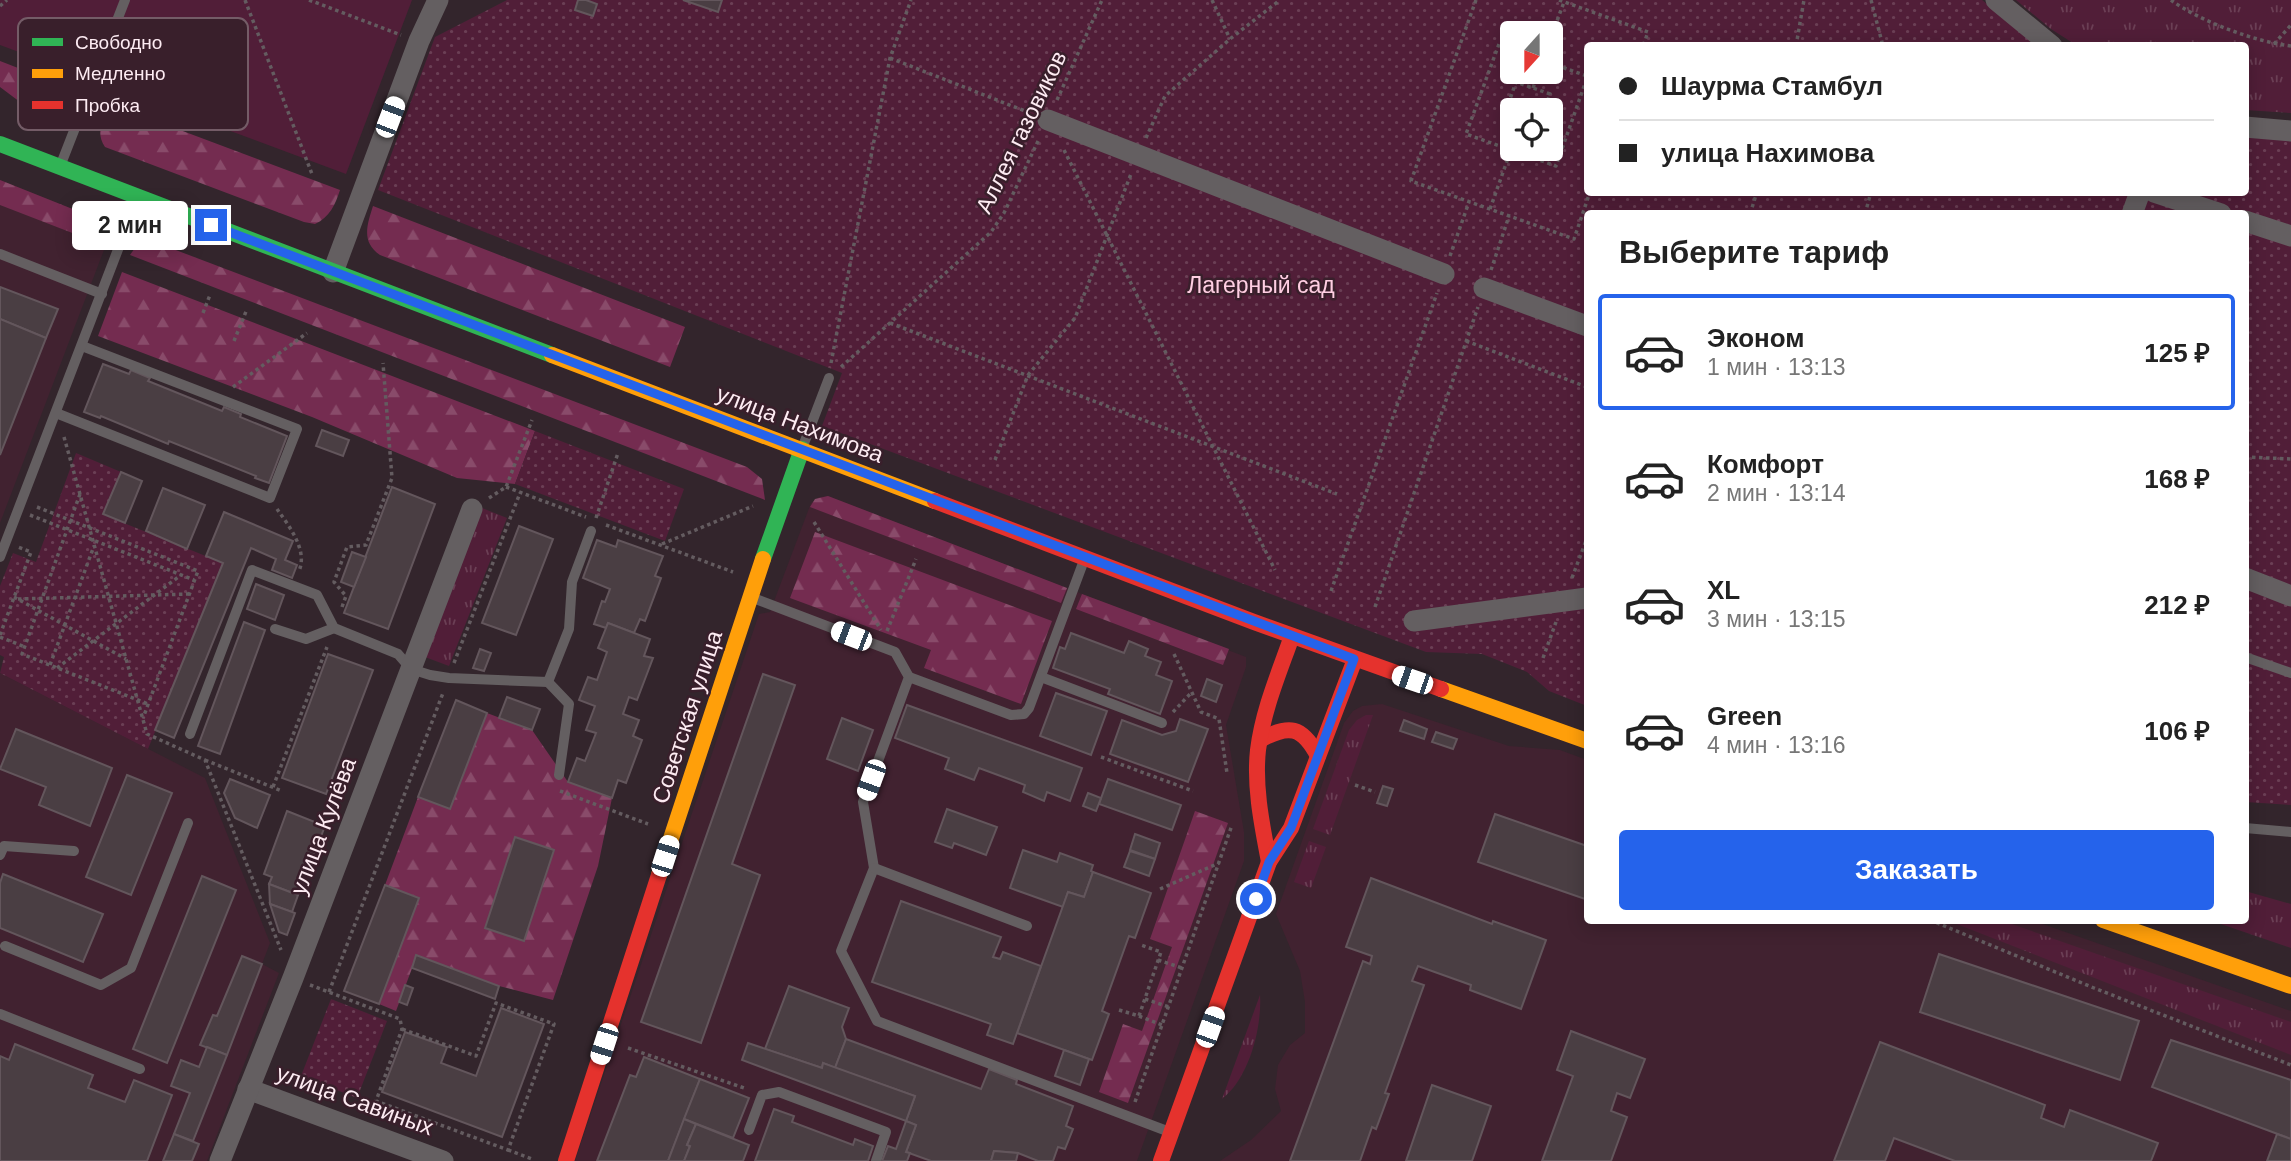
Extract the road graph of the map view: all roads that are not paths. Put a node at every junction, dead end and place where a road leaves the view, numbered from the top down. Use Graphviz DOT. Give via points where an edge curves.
graph roads {
  1 [pos="125,0"];
  2 [pos="438,0"];
  3 [pos="1996,0"];
  4 [pos="118,18"];
  5 [pos="2047,42"];
  6 [pos="1048,120"];
  7 [pos="2249,127"];
  8 [pos="74,130"];
  9 [pos="2291,131"];
  10 [pos="0,144"];
  11 [pos="60,167"];
  12 [pos="2166,196"];
  13 [pos="139,197"];
  14 [pos="2209,210"];
  15 [pos="2249,222"];
  16 [pos="2291,236"];
  17 [pos="0,254"];
  18 [pos="333,272"];
  19 [pos="1444,274"];
  20 [pos="1485,288"];
  21 [pos="102,294"];
  22 [pos="1584,325"];
  23 [pos="82,345"];
  24 [pos="829,378"];
  25 [pos="55,413"];
  26 [pos="802,449"];
  27 [pos="472,509"];
  28 [pos="593,526"];
  29 [pos="0,557"];
  30 [pos="1085,557"];
  31 [pos="2249,580"];
  32 [pos="2291,596"];
  33 [pos="750,597"];
  34 [pos="1584,598"];
  35 [pos="1414,621"];
  36 [pos="334,628"];
  37 [pos="275,629"];
  38 [pos="1292,636"];
  39 [pos="2249,658"];
  40 [pos="1354,659"];
  41 [pos="411,669"];
  42 [pos="2291,673"];
  43 [pos="909,677"];
  44 [pos="1041,677"];
  45 [pos="548,682"];
  46 [pos="1162,723"];
  47 [pos="190,734"];
  48 [pos="1260,740"];
  49 [pos="1584,740"];
  50 [pos="1318,756"];
  51 [pos="559,775"];
  52 [pos="188,823"];
  53 [pos="2249,828"];
  54 [pos="2291,832"];
  55 [pos="74,851"];
  56 [pos="0,855"];
  57 [pos="1269,862"];
  58 [pos="874,868"];
  59 [pos="2114,924"];
  60 [pos="1027,926"];
  61 [pos="2,945"];
  62 [pos="0,958"];
  63 [pos="2291,986"];
  64 [pos="0,1014"];
  65 [pos="140,1069"];
  66 [pos="248,1089"];
  67 [pos="749,1130"];
  68 [pos="1171,1133"];
  69 [pos="220,1161"];
  70 [pos="443,1161"];
  71 [pos="566,1161"];
  72 [pos="876,1161"];
  73 [pos="1161,1161"];
  1 -- 4 [label="lane"];
  2 -- 18 [label="street"];
  3 -- 5 [label="street"];
  6 -- 19 [label="street"];
  7 -- 9 [label="street"];
  8 -- 11 [label="lane"];
  10 -- 11 [label="main road, улица Нахимова"];
  11 -- 13 [label="main road, улица Нахимова"];
  12 -- 14 [label="street"];
  13 -- 18 [label="main road, улица Нахимова"];
  13 -- 21 [label="lane"];
  15 -- 16 [label="street"];
  17 -- 21 [label="lane"];
  18 -- 26 [label="main road, улица Нахимова"];
  20 -- 22 [label="street"];
  21 -- 23 [label="lane"];
  23 -- 25 [label="lane"];
  23 -- 25 [label="lane" via="297,429 270,498"];
  24 -- 26 [label="lane"];
  25 -- 29 [label="lane"];
  26 -- 30 [label="main road, улица Нахимова"];
  26 -- 33 [label="main road, Советская улица"];
  27 -- 41 [label="street, улица Кулёва"];
  28 -- 45 [label="lane" via="572,582 569,629"];
  30 -- 38 [label="main road, улица Нахимова"];
  30 -- 44 [label="lane"];
  31 -- 32 [label="street"];
  33 -- 43 [label="lane" via="895,652"];
  33 -- 71 [label="main road, Советская улица"];
  34 -- 35 [label="street"];
  36 -- 37 [label="lane" via="306,639"];
  36 -- 41 [label="lane" via="398,654"];
  36 -- 47 [label="lane" via="317,595 252,570"];
  38 -- 40 [label="main road, улица Нахимова"];
  38 -- 48 [label="main road"];
  39 -- 42 [label="lane"];
  40 -- 49 [label="main road, улица Нахимова"];
  40 -- 50 [label="main road"];
  41 -- 45 [label="lane" via="449,678"];
  41 -- 66 [label="street, улица Кулёва"];
  43 -- 44 [label="lane" via="1015,716 1027,711"];
  43 -- 58 [label="lane" via="863,802"];
  44 -- 46 [label="lane"];
  45 -- 51 [label="lane" via="569,704"];
  48 -- 50 [label="main road" via="1277,730 1298,731 1310,740"];
  48 -- 57 [label="main road" via="1257,796"];
  50 -- 57 [label="main road" via="1291,828"];
  52 -- 61 [label="lane" via="131,968 101,985"];
  53 -- 54 [label="lane"];
  55 -- 56 [label="lane" via="4,846"];
  57 -- 68 [label="main road"];
  58 -- 60 [label="lane"];
  58 -- 68 [label="lane" via="841,951 877,1021"];
  59 -- 63 [label="main road"];
  61 -- 62 [label="lane"];
  64 -- 65 [label="lane"];
  66 -- 69 [label="street, улица Кулёва"];
  66 -- 70 [label="street, улица Савиных"];
  67 -- 72 [label="lane" via="762,1095 779,1092 886,1132"];
  68 -- 73 [label="main road"];
}
